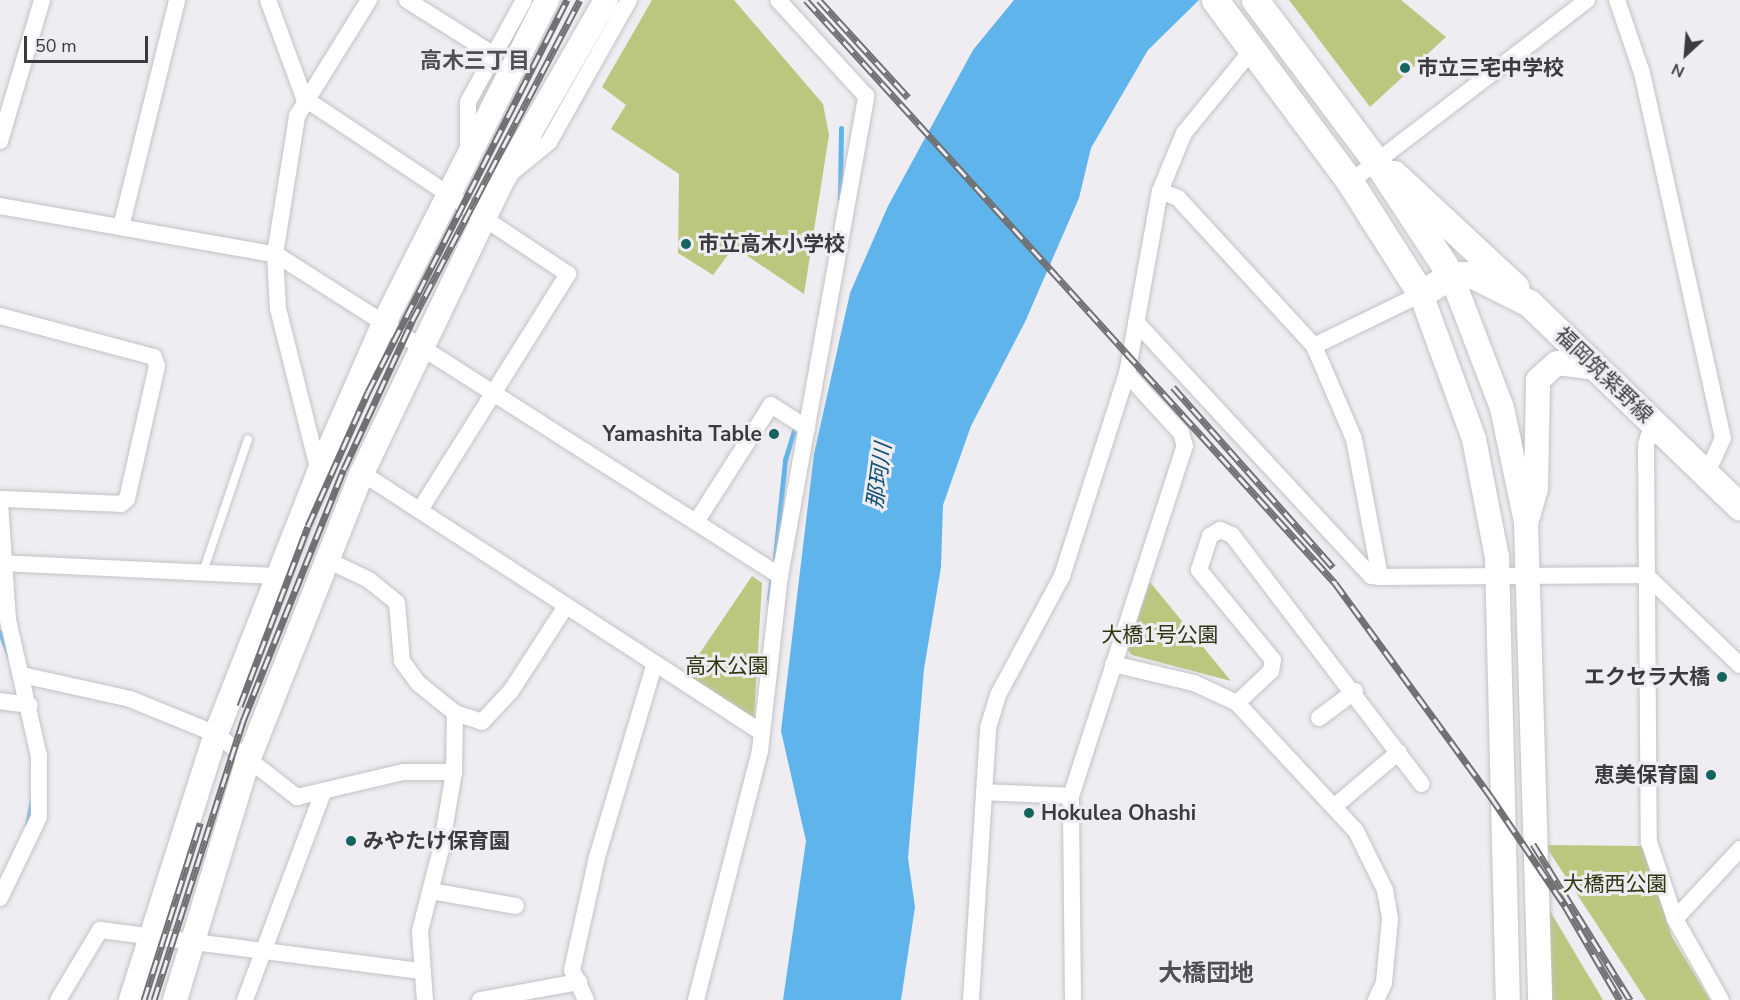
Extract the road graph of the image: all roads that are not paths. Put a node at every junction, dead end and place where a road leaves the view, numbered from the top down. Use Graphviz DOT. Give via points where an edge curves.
graph roads {
  1 [pos="42,0"];
  2 [pos="177,0"];
  3 [pos="268,0"];
  4 [pos="369,0"];
  5 [pos="407,0"];
  6 [pos="524,0"];
  7 [pos="547,0"];
  8 [pos="606,0"];
  9 [pos="629,0"];
  10 [pos="778,0"];
  11 [pos="1215,0"];
  12 [pos="1587,0"];
  13 [pos="1617,0"];
  14 [pos="1258,2"];
  15 [pos="1252,50"];
  16 [pos="494,55"];
  17 [pos="304,98"];
  18 [pos="0,141"];
  19 [pos="468,156"];
  20 [pos="1376,161"];
  21 [pos="502,182"];
  22 [pos="1350,182"];
  23 [pos="1160,191"];
  24 [pos="447,198"];
  25 [pos="0,206"];
  26 [pos="483,218"];
  27 [pos="121,227"];
  28 [pos="274,254"];
  29 [pos="1451,275"];
  30 [pos="1421,294"];
  31 [pos="1529,303"];
  32 [pos="0,316"];
  33 [pos="386,321"];
  34 [pos="1136,322"];
  35 [pos="419,346"];
  36 [pos="1314,346"];
  37 [pos="1599,368"];
  38 [pos="1127,374"];
  39 [pos="491,392"];
  40 [pos="1653,422"];
  41 [pos="807,428"];
  42 [pos="248,439"];
  43 [pos="319,472"];
  44 [pos="362,472"];
  45 [pos="1706,475"];
  46 [pos="0,501"];
  47 [pos="1740,507"];
  48 [pos="420,510"];
  49 [pos="696,522"];
  50 [pos="1526,522"];
  51 [pos="325,559"];
  52 [pos="3,564"];
  53 [pos="203,572"];
  54 [pos="1532,574"];
  55 [pos="1497,575"];
  56 [pos="1646,575"];
  57 [pos="278,576"];
  58 [pos="780,576"];
  59 [pos="1380,577"];
  60 [pos="566,606"];
  61 [pos="655,663"];
  62 [pos="1113,664"];
  63 [pos="1740,665"];
  64 [pos="22,675"];
  65 [pos="1355,691"];
  66 [pos="1237,703"];
  67 [pos="17,704"];
  68 [pos="455,713"];
  69 [pos="1320,718"];
  70 [pos="762,733"];
  71 [pos="216,734"];
  72 [pos="1399,752"];
  73 [pos="248,763"];
  74 [pos="454,772"];
  75 [pos="1422,784"];
  76 [pos="984,792"];
  77 [pos="323,793"];
  78 [pos="1071,796"];
  79 [pos="1335,805"];
  80 [pos="1740,849"];
  81 [pos="431,891"];
  82 [pos="0,898"];
  83 [pos="516,906"];
  84 [pos="1675,919"];
  85 [pos="149,938"];
  86 [pos="191,943"];
  87 [pos="262,951"];
  88 [pos="419,971"];
  89 [pos="579,982"];
  90 [pos="58,1000"];
  91 [pos="131,1000"];
  92 [pos="175,1000"];
  93 [pos="245,1000"];
  94 [pos="425,1000"];
  95 [pos="480,1000"];
  96 [pos="586,1000"];
  97 [pos="696,1000"];
  98 [pos="971,1000"];
  99 [pos="1073,1000"];
  100 [pos="1376,1000"];
  101 [pos="1508,1000"];
  102 [pos="1540,1000"];
  103 [pos="1721,1000"];
  1 -- 18 [label="street"];
  2 -- 27 [label="street"];
  3 -- 17 [label="street"];
  4 -- 17 [label="street"];
  5 -- 16 [label="street"];
  6 -- 16 [label="street"];
  7 -- 19 [label="street"];
  8 -- 21 [label="street"];
  9 -- 21 [label="street" via="549,142"];
  10 -- 41 [label="street" via="866,96"];
  11 -- 15 [label="main road"];
  12 -- 20 [label="street"];
  13 -- 45 [label="street" via="1642,74 1723,438"];
  14 -- 20 [label="main road"];
  15 -- 22 [label="main road"];
  15 -- 23 [label="street" via="1184,133"];
  16 -- 19 [label="street" via="468,102"];
  17 -- 24 [label="street"];
  17 -- 28 [label="street"];
  19 -- 24 [label="street"];
  20 -- 22 [label="street"];
  20 -- 29 [label="main road"];
  20 -- 31 [label="main road" via="1430,203"];
  21 -- 26 [label="street"];
  22 -- 30 [label="main road"];
  23 -- 34 [label="street"];
  23 -- 36 [label="street" via="1178,198"];
  24 -- 26 [label="street"];
  24 -- 33 [label="street"];
  25 -- 27 [label="street"];
  26 -- 35 [label="street"];
  26 -- 39 [label="street" via="568,274"];
  27 -- 28 [label="street"];
  28 -- 33 [label="street"];
  28 -- 43 [label="street" via="278,309"];
  29 -- 30 [label="main road"];
  29 -- 31 [label="main road, 福岡筑紫野線" via="1488,279"];
  29 -- 50 [label="street" via="1502,408"];
  30 -- 36 [label="street"];
  30 -- 55 [label="street" via="1474,439"];
  31 -- 37 [label="main road, 福岡筑紫野線"];
  32 -- 46 [label="street" via="154,357 158,366 127,499 122,504"];
  33 -- 35 [label="street"];
  33 -- 43 [label="street"];
  34 -- 38 [label="street"];
  34 -- 59 [label="street" via="1371,576"];
  35 -- 39 [label="street"];
  35 -- 44 [label="street"];
  36 -- 59 [label="street" via="1354,439"];
  37 -- 40 [label="main road, 福岡筑紫野線"];
  37 -- 50 [label="street" via="1557,363 1538,380 1536,488"];
  38 -- 62 [label="street" via="1181,433 1185,446"];
  38 -- 76 [label="street" via="1062,576 998,695 988,729"];
  39 -- 48 [label="street"];
  39 -- 49 [label="street"];
  40 -- 45 [label="main road, 福岡筑紫野線"];
  40 -- 56 [label="street" via="1646,446"];
  41 -- 49 [label="street" via="771,405"];
  41 -- 58 [label="street"];
  42 -- 53 [label="lane"];
  43 -- 57 [label="street"];
  44 -- 48 [label="street"];
  44 -- 51 [label="street"];
  45 -- 47 [label="main road, 福岡筑紫野線"];
  46 -- 52 [label="street"];
  48 -- 60 [label="street"];
  49 -- 58 [label="street"];
  50 -- 54 [label="street"];
  51 -- 68 [label="street" via="369,580 397,603 402,661 418,683"];
  51 -- 73 [label="street"];
  52 -- 53 [label="street"];
  52 -- 64 [label="street" via="8,620"];
  53 -- 57 [label="street"];
  54 -- 55 [label="street"];
  54 -- 56 [label="street"];
  54 -- 102 [label="street"];
  55 -- 59 [label="street"];
  55 -- 101 [label="street"];
  56 -- 63 [label="street"];
  56 -- 84 [label="street" via="1649,842"];
  57 -- 71 [label="street"];
  58 -- 70 [label="street"];
  60 -- 61 [label="street"];
  60 -- 68 [label="street" via="511,691 482,722"];
  61 -- 70 [label="street"];
  61 -- 89 [label="street" via="594,869 572,970"];
  62 -- 66 [label="street" via="1194,683"];
  62 -- 78 [label="street"];
  64 -- 67 [label="street"];
  64 -- 71 [label="street" via="130,699"];
  65 -- 66 [label="street" via="1232,535 1220,530 1210,536 1198,570 1273,660 1271,671"];
  65 -- 69 [label="street"];
  65 -- 72 [label="street"];
  66 -- 79 [label="street"];
  67 -- 82 [label="street" via="39,756 39,817"];
  68 -- 74 [label="street"];
  70 -- 97 [label="street"];
  71 -- 73 [label="street"];
  71 -- 85 [label="street"];
  72 -- 75 [label="street"];
  72 -- 79 [label="street"];
  73 -- 77 [label="street" via="297,797"];
  73 -- 86 [label="street"];
  74 -- 77 [label="street" via="403,772"];
  74 -- 81 [label="street"];
  76 -- 78 [label="street"];
  76 -- 98 [label="street"];
  77 -- 87 [label="street"];
  78 -- 99 [label="street"];
  79 -- 100 [label="street" via="1356,831 1385,890 1390,946"];
  80 -- 84 [label="street"];
  81 -- 83 [label="street"];
  81 -- 88 [label="street" via="420,931"];
  84 -- 103 [label="street"];
  85 -- 86 [label="street"];
  85 -- 90 [label="street" via="100,930"];
  85 -- 91 [label="street"];
  86 -- 87 [label="street"];
  86 -- 92 [label="street"];
  87 -- 88 [label="street"];
  87 -- 93 [label="street"];
  88 -- 94 [label="street"];
  89 -- 95 [label="street"];
  89 -- 96 [label="street"];
}
